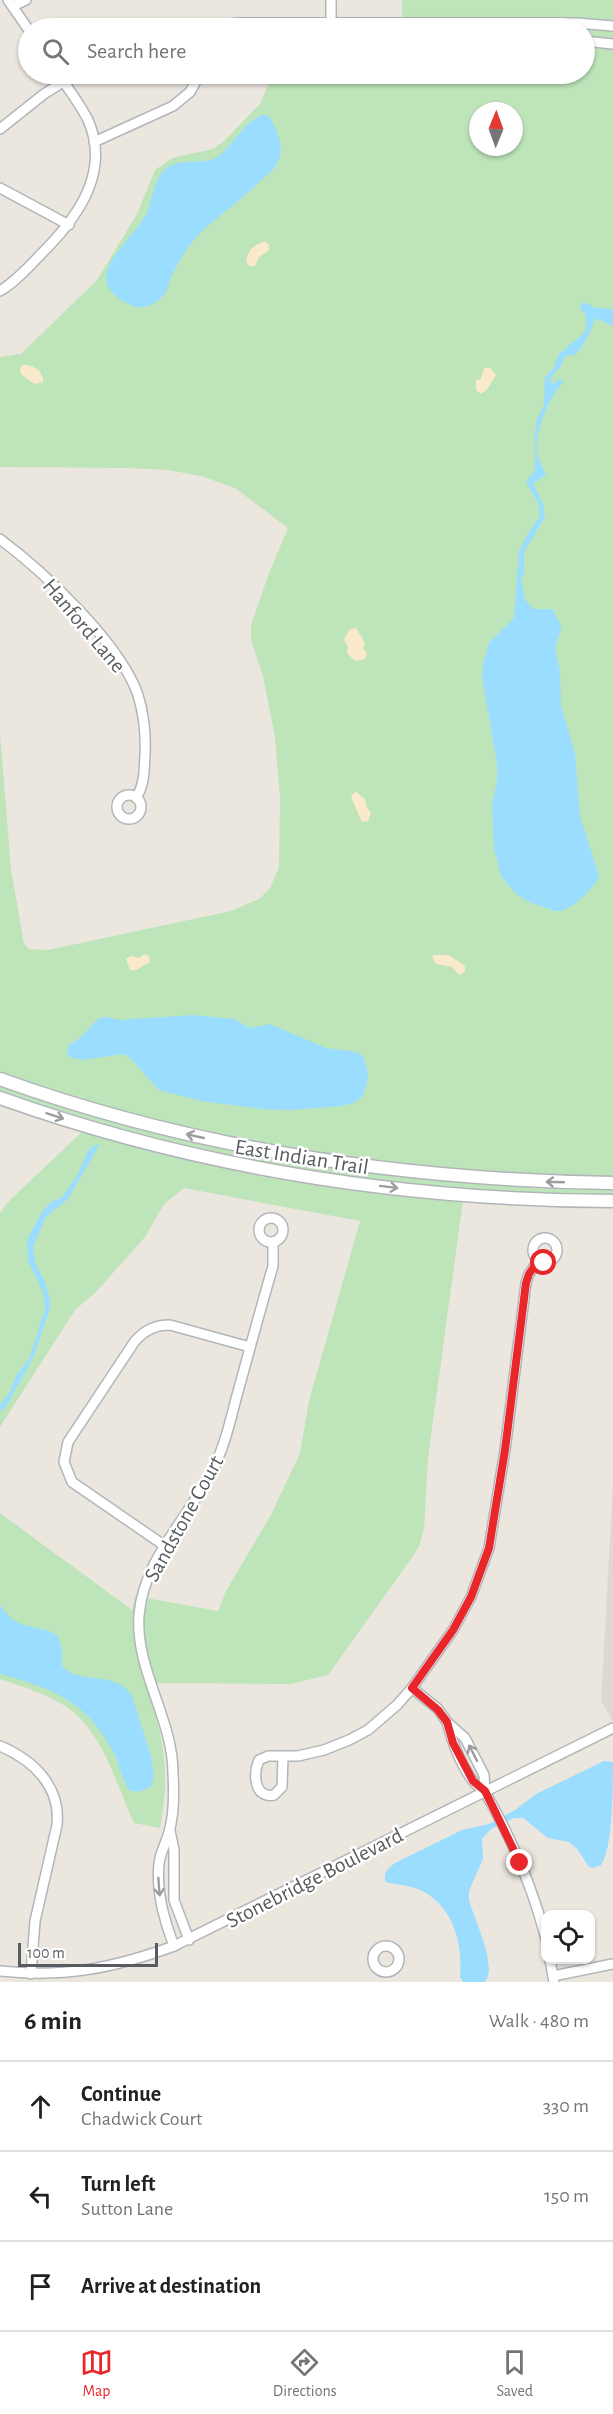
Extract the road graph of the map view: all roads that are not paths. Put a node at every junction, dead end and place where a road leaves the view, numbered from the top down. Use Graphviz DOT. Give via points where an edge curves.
graph roads {
  1 [pos="26,0"];
  2 [pos="331,0"];
  3 [pos="11,3"];
  4 [pos="21,18"];
  5 [pos="331,18"];
  6 [pos="595,25"];
  7 [pos="613,26"];
  8 [pos="595,42"];
  9 [pos="613,44"];
  10 [pos="53,84"];
  11 [pos="65,84"];
  12 [pos="194,84"];
  13 [pos="0,129"];
  14 [pos="94,142"];
  15 [pos="0,188"];
  16 [pos="69,225"];
  17 [pos="0,291"];
  18 [pos="0,539"];
  19 [pos="136,798"];
  20 [pos="0,1079"];
  21 [pos="0,1098"];
  22 [pos="613,1184"];
  23 [pos="613,1201"];
  24 [pos="273,1242"];
  25 [pos="538,1261"];
  26 [pos="250,1347"];
  27 [pos="165,1546"];
  28 [pos="412,1688"];
  29 [pos="613,1728"];
  30 [pos="0,1746"];
  31 [pos="283,1757"];
  32 [pos="485,1791"];
  33 [pos="170,1831"];
  34 [pos="541,1923"];
  35 [pos="189,1940"];
  36 [pos="174,1946"];
  37 [pos="551,1964"];
  38 [pos="613,1964"];
  39 [pos="0,1971"];
  40 [pos="384,1971"];
  41 [pos="31,1974"];
  42 [pos="554,1979"];
  43 [pos="383,1982"];
  1 -- 3 [label="street"];
  2 -- 5 [label="street"];
  3 -- 4 [label="street"];
  6 -- 7 [label="street"];
  8 -- 9 [label="street"];
  10 -- 13 [label="street"];
  11 -- 14 [label="street" via="87,119"];
  12 -- 14 [label="street" via="173,106"];
  14 -- 16 [label="street" via="91,181"];
  15 -- 16 [label="street"];
  16 -- 17 [label="street" via="14,283"];
  18 -- 19 [label="street, Hanford Lane" via="74,605 132,682 146,732 144,778"];
  22 -- 20 [label="main road, East Indian Trail, one-way" via="422,1173 280,1154 136,1121"];
  21 -- 23 [label="main road, East Indian Trail, one-way" via="151,1143 276,1171 432,1192"];
  24 -- 26 [label="street, Sandstone Court" via="273,1266"];
  25 -- 28 [label="street" via="526,1283 489,1548 471,1597 453,1630"];
  26 -- 27 [label="street, Sandstone Court" via="219,1458 203,1490"];
  26 -- 27 [label="street" via="170,1325 143,1332 68,1442 64,1462 72,1482"];
  27 -- 33 [label="street, Sandstone Court" via="148,1577 139,1624 144,1659 170,1741"];
  28 -- 31 [label="street" via="379,1722 359,1735 324,1750"];
  28 -- 32 [label="street" via="447,1722 473,1781"];
  29 -- 32 [label="street, Stonebridge Boulevard"];
  30 -- 41 [label="street" via="22,1757 42,1775 53,1793 57,1811 35,1922"];
  31 -- 31 [label="street" via="259,1760 256,1784 265,1796 274,1795 282,1787"];
  32 -- 34 [label="street" via="530,1888"];
  32 -- 35 [label="street, Stonebridge Boulevard"];
  33 -- 35 [label="street, Sandstone Court" via="174,1900"];
  33 -- 36 [label="street, Sandstone Court, one-way" via="159,1861 159,1892"];
  35 -- 36 [label="street, Stonebridge Boulevard"];
  36 -- 41 [label="street, Stonebridge Boulevard" via="122,1964 86,1971"];
  37 -- 42 [label="street"];
  38 -- 42 [label="street"];
  39 -- 41 [label="street, Stonebridge Boulevard"];
  40 -- 43 [label="street"];
}
